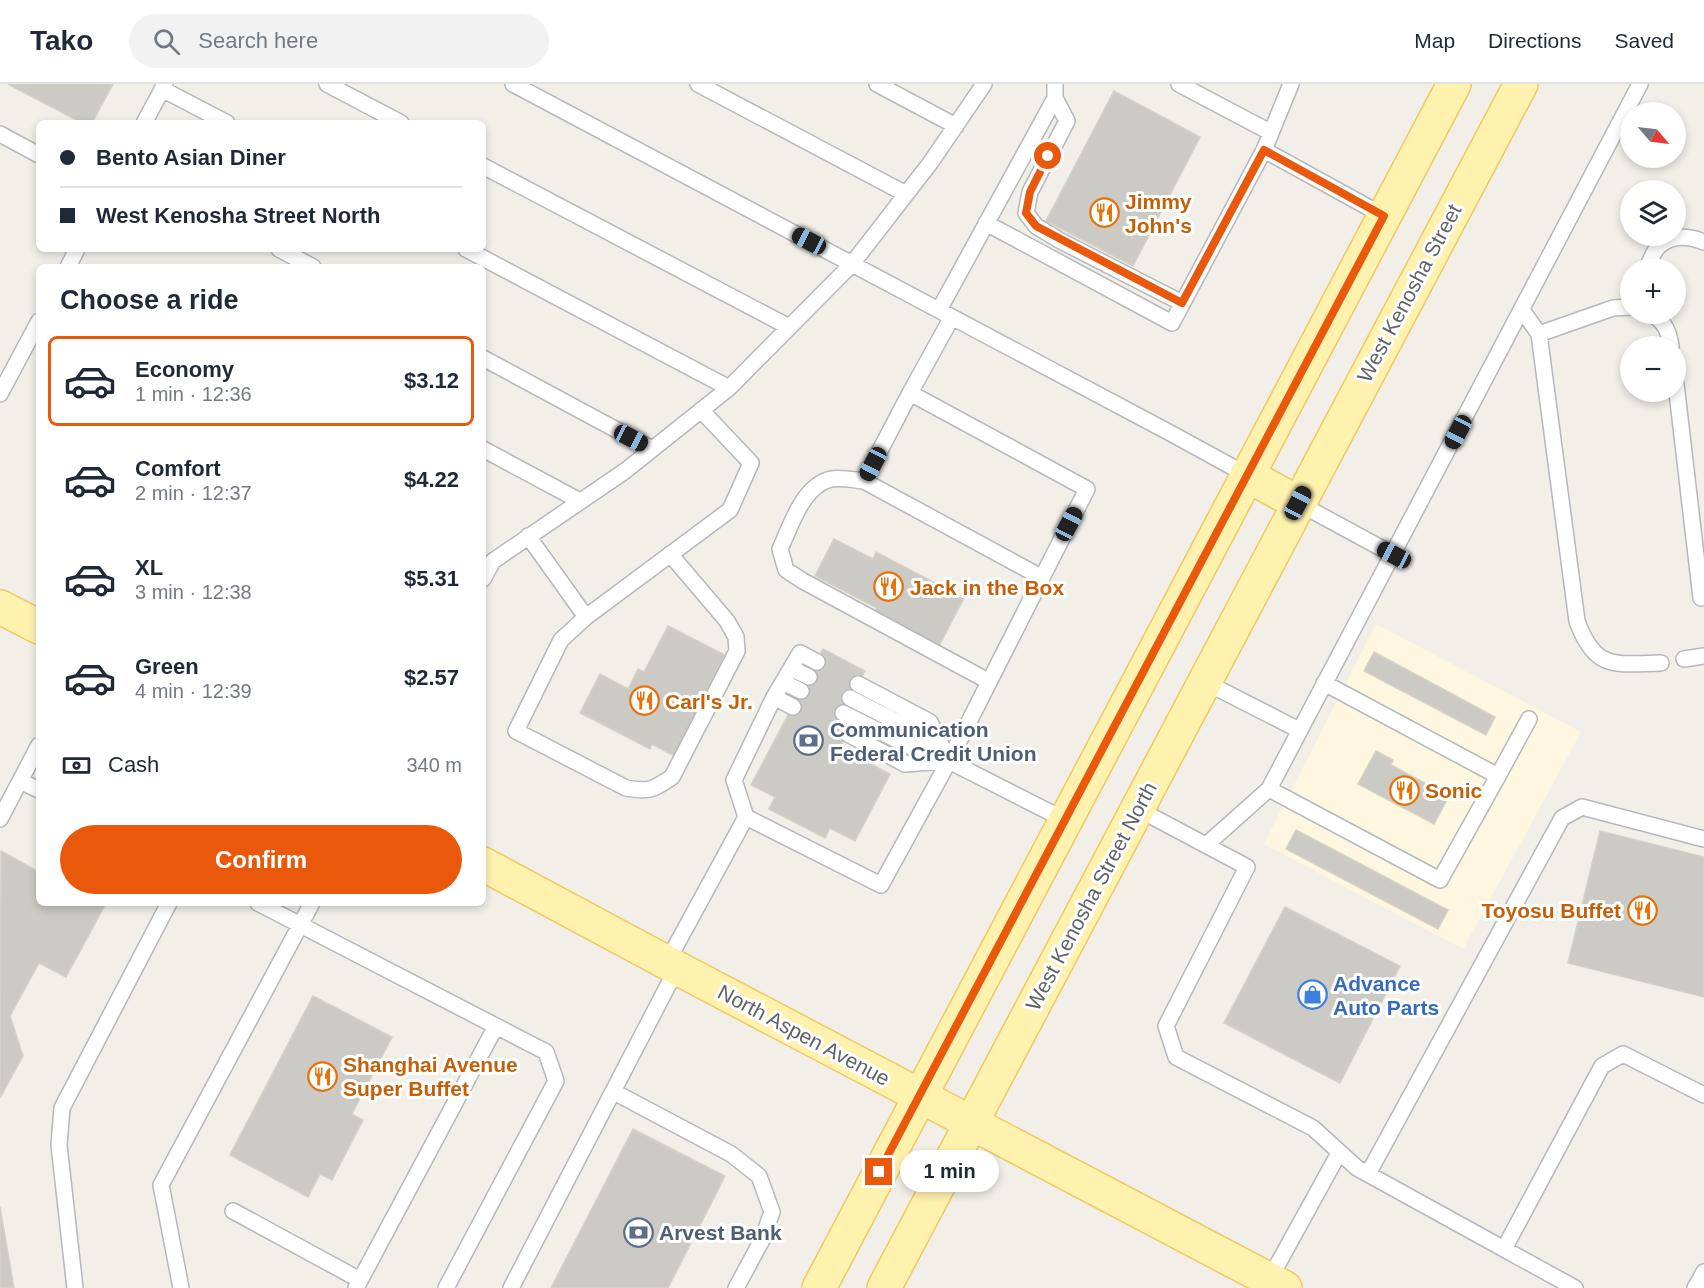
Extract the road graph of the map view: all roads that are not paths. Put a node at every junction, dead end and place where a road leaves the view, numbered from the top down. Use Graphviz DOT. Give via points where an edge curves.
graph roads {
  1 [pos="327,84"];
  2 [pos="513,84"];
  3 [pos="698,84"];
  4 [pos="877,84"];
  5 [pos="984,84"];
  6 [pos="1179,84"];
  7 [pos="1291,84"];
  8 [pos="1454,84"];
  9 [pos="1521,84"];
  10 [pos="1640,84"];
  11 [pos="164,87"];
  12 [pos="1055,91"];
  13 [pos="146,120"];
  14 [pos="222,120"];
  15 [pos="395,120"];
  16 [pos="956,126"];
  17 [pos="1270,132"];
  18 [pos="0,134"];
  19 [pos="1264,150"];
  20 [pos="36,152"];
  21 [pos="486,168"];
  22 [pos="906,194"];
  23 [pos="1384,216"];
  24 [pos="987,224"];
  25 [pos="1704,242"];
  26 [pos="285,252"];
  27 [pos="472,252"];
  28 [pos="1652,258"];
  29 [pos="307,264"];
  30 [pos="852,264"];
  31 [pos="1182,303"];
  32 [pos="1620,306"];
  33 [pos="1522,310"];
  34 [pos="946,314"];
  35 [pos="36,327"];
  36 [pos="789,327"];
  37 [pos="1539,334"];
  38 [pos="486,360"];
  39 [pos="729,388"];
  40 [pos="910,393"];
  41 [pos="0,394"];
  42 [pos="1678,402"];
  43 [pos="701,410"];
  44 [pos="652,449"];
  45 [pos="486,451"];
  46 [pos="1247,475"];
  47 [pos="864,481"];
  48 [pos="580,501"];
  49 [pos="1298,503"];
  50 [pos="528,536"];
  51 [pos="670,554"];
  52 [pos="1394,555"];
  53 [pos="486,574"];
  54 [pos="1041,577"];
  55 [pos="1701,598"];
  56 [pos="0,607"];
  57 [pos="586,617"];
  58 [pos="36,625"];
  59 [pos="1704,656"];
  60 [pos="1684,659"];
  61 [pos="817,662"];
  62 [pos="1660,663"];
  63 [pos="791,668"];
  64 [pos="988,681"];
  65 [pos="783,682"];
  66 [pos="1205,682"];
  67 [pos="1324,683"];
  68 [pos="858,684"];
  69 [pos="774,697"];
  70 [pos="850,698"];
  71 [pos="793,707"];
  72 [pos="843,712"];
  73 [pos="1529,719"];
  74 [pos="1299,730"];
  75 [pos="848,734"];
  76 [pos="36,751"];
  77 [pos="949,760"];
  78 [pos="1498,776"];
  79 [pos="20,781"];
  80 [pos="36,789"];
  81 [pos="1269,789"];
  82 [pos="1138,808"];
  83 [pos="746,817"];
  84 [pos="0,819"];
  85 [pos="1065,820"];
  86 [pos="1704,839"];
  87 [pos="1206,845"];
  88 [pos="486,866"];
  89 [pos="167,906"];
  90 [pos="264,906"];
  91 [pos="310,906"];
  92 [pos="300,925"];
  93 [pos="672,965"];
  94 [pos="496,1026"];
  95 [pos="614,1092"];
  96 [pos="1704,1095"];
  97 [pos="919,1096"];
  98 [pos="970,1123"];
  99 [pos="1339,1153"];
  100 [pos="1368,1174"];
  101 [pos="233,1211"];
  102 [pos="1504,1249"];
  103 [pos="1704,1272"];
  104 [pos="358,1284"];
  105 [pos="1277,1284"];
  106 [pos="75,1288"];
  107 [pos="181,1288"];
  108 [pos="446,1288"];
  109 [pos="511,1288"];
  110 [pos="736,1288"];
  111 [pos="819,1288"];
  112 [pos="884,1288"];
  113 [pos="1575,1288"];
  114 [pos="1695,1288"];
  1 -- 15 [label="lane"];
  2 -- 30 [label="lane"];
  3 -- 22 [label="lane"];
  4 -- 16 [label="lane"];
  5 -- 16 [label="lane"];
  6 -- 17 [label="lane"];
  7 -- 17 [label="lane"];
  8 -- 23 [label="main road"];
  9 -- 49 [label="main road, West Kenosha Street"];
  10 -- 33 [label="lane"];
  11 -- 13 [label="lane"];
  11 -- 14 [label="lane"];
  12 -- 24 [label="lane"];
  12 -- 31 [label="lane" via="1067,121 1030,192 1026,213 1036,226 1059,240"];
  16 -- 22 [label="lane"];
  17 -- 19 [label="lane"];
  18 -- 20 [label="lane"];
  19 -- 23 [label="lane"];
  19 -- 31 [label="lane"];
  21 -- 36 [label="lane"];
  22 -- 30 [label="lane"];
  23 -- 46 [label="main road"];
  24 -- 31 [label="lane" via="1172,323"];
  24 -- 34 [label="lane"];
  25 -- 28 [label="lane" via="1677,237 1658,247"];
  26 -- 29 [label="lane"];
  27 -- 39 [label="lane"];
  30 -- 34 [label="lane"];
  30 -- 36 [label="lane"];
  32 -- 37 [label="lane"];
  33 -- 37 [label="lane"];
  33 -- 52 [label="lane"];
  34 -- 40 [label="lane"];
  34 -- 46 [label="lane"];
  35 -- 41 [label="lane"];
  36 -- 39 [label="lane"];
  37 -- 62 [label="lane" via="1577,621 1595,655 1614,664"];
  38 -- 44 [label="lane"];
  39 -- 43 [label="lane"];
  40 -- 47 [label="lane"];
  40 -- 54 [label="lane" via="1087,489"];
  42 -- 55 [label="lane"];
  43 -- 44 [label="lane"];
  43 -- 51 [label="lane" via="751,463 730,510"];
  44 -- 48 [label="lane"];
  45 -- 48 [label="lane"];
  46 -- 49 [label="main road"];
  46 -- 85 [label="main road"];
  47 -- 54 [label="lane"];
  47 -- 64 [label="lane" via="832,479 812,489 780,549 786,570"];
  48 -- 50 [label="lane"];
  49 -- 52 [label="lane"];
  49 -- 66 [label="main road, West Kenosha Street North"];
  50 -- 53 [label="lane" via="493,561"];
  50 -- 57 [label="lane"];
  51 -- 57 [label="lane"];
  51 -- 57 [label="lane" via="727,621 736,637 737,651 672,777 645,792 626,788 516,731 561,640"];
  52 -- 67 [label="lane"];
  54 -- 64 [label="lane"];
  56 -- 58 [label="main road"];
  59 -- 60 [label="lane"];
  61 -- 63 [label="lane" via="800,653"];
  63 -- 65 [label="lane"];
  63 -- 65 [label="lane" via="805,684"];
  64 -- 77 [label="lane"];
  65 -- 69 [label="lane"];
  66 -- 74 [label="lane"];
  66 -- 82 [label="main road, West Kenosha Street North"];
  67 -- 74 [label="lane"];
  67 -- 78 [label="lane"];
  68 -- 77 [label="lane" via="930,722"];
  69 -- 71 [label="lane"];
  69 -- 83 [label="lane" via="734,780"];
  70 -- 77 [label="lane" via="919,733"];
  72 -- 77 [label="lane" via="909,746"];
  73 -- 78 [label="lane"];
  74 -- 81 [label="lane"];
  75 -- 77 [label="lane" via="905,764"];
  76 -- 79 [label="lane"];
  77 -- 83 [label="lane" via="881,885"];
  77 -- 85 [label="lane"];
  78 -- 81 [label="lane" via="1440,880"];
  79 -- 80 [label="lane"];
  79 -- 84 [label="lane"];
  81 -- 87 [label="lane"];
  82 -- 87 [label="lane"];
  82 -- 98 [label="main road, West Kenosha Street North"];
  83 -- 93 [label="lane"];
  85 -- 97 [label="main road"];
  86 -- 100 [label="lane" via="1582,807 1562,818"];
  87 -- 99 [label="lane" via="1247,867 1166,1026 1176,1057 1313,1128"];
  88 -- 93 [label="main road, North Aspen Avenue"];
  89 -- 106 [label="lane" via="62,1108 58,1145"];
  90 -- 92 [label="lane"];
  91 -- 92 [label="lane"];
  92 -- 94 [label="lane"];
  92 -- 107 [label="lane" via="161,1185"];
  93 -- 95 [label="lane"];
  93 -- 97 [label="main road, North Aspen Avenue"];
  94 -- 104 [label="lane"];
  94 -- 108 [label="lane" via="546,1052 556,1081"];
  95 -- 109 [label="lane"];
  95 -- 110 [label="lane" via="731,1154 759,1176 772,1212"];
  96 -- 102 [label="lane" via="1623,1054 1602,1066"];
  97 -- 98 [label="main road, North Aspen Avenue"];
  97 -- 111 [label="main road"];
  98 -- 105 [label="main road, North Aspen Avenue"];
  98 -- 112 [label="main road, West Kenosha Street North"];
  99 -- 100 [label="lane"];
  99 -- 105 [label="lane"];
  100 -- 102 [label="lane"];
  101 -- 104 [label="lane"];
  102 -- 113 [label="lane"];
  103 -- 114 [label="lane"];
}
